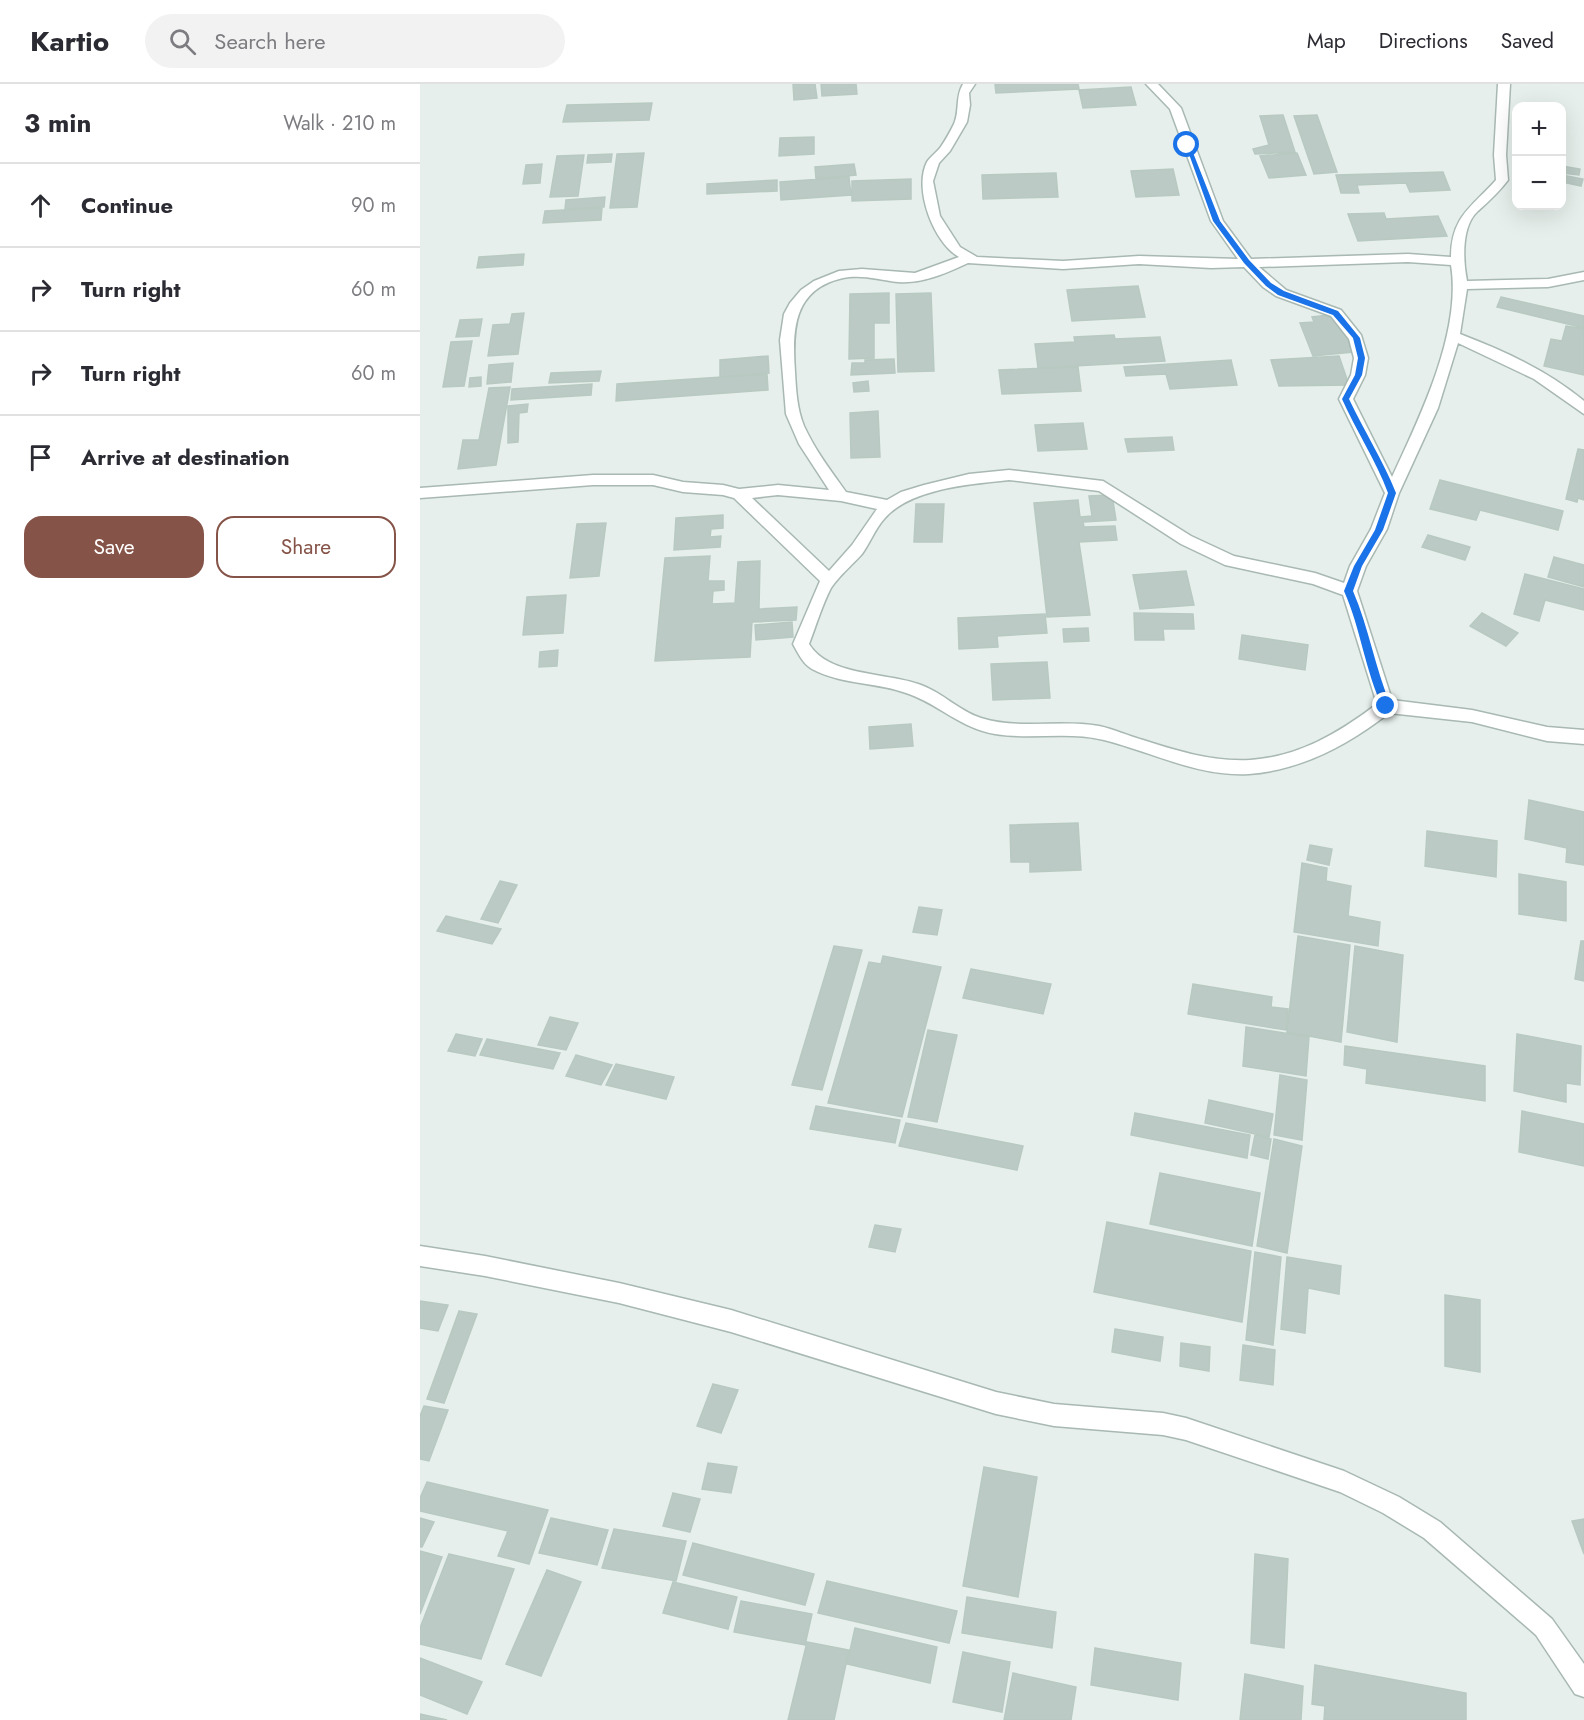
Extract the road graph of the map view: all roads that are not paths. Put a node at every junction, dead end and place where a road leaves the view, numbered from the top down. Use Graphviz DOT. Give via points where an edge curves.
graph roads {
  1 [pos="969,84"];
  2 [pos="1152,84"];
  3 [pos="1504,84"];
  4 [pos="968,258"];
  5 [pos="1457,261"];
  6 [pos="1247,262"];
  7 [pos="1584,276"];
  8 [pos="1461,285"];
  9 [pos="1453,336"];
  10 [pos="1584,409"];
  11 [pos="420,493"];
  12 [pos="1392,493"];
  13 [pos="739,494"];
  14 [pos="841,496"];
  15 [pos="889,506"];
  16 [pos="829,580"];
  17 [pos="1348,591"];
  18 [pos="1386,706"];
  19 [pos="1584,737"];
  20 [pos="420,1256"];
  21 [pos="1584,1684"];
  1 -- 4 [label="street" via="963,93 961,122 933,162 927,181 934,216 955,250"];
  2 -- 6 [label="street" via="1175,108 1217,221"];
  3 -- 5 [label="street" via="1502,180 1471,210 1464,223"];
  4 -- 6 [label="street" via="1063,265 1139,260"];
  4 -- 14 [label="street" via="909,278 869,272 836,276 810,290 795,304 785,344 797,426"];
  5 -- 6 [label="street" via="1386,258"];
  5 -- 8 [label="street"];
  6 -- 12 [label="street" via="1281,293 1336,313 1356,338 1361,358 1358,375 1346,399"];
  7 -- 8 [label="street" via="1548,283"];
  8 -- 9 [label="street"];
  9 -- 10 [label="street" via="1541,376"];
  9 -- 12 [label="street" via="1431,408"];
  11 -- 13 [label="street" via="593,480 653,480"];
  12 -- 17 [label="street" via="1379,530"];
  13 -- 14 [label="street" via="778,490"];
  13 -- 16 [label="street"];
  14 -- 15 [label="street"];
  15 -- 16 [label="street"];
  15 -- 17 [label="street" via="924,490 969,479 1009,475 1103,486 1186,540 1230,561 1315,579"];
  16 -- 18 [label="street" via="801,644 816,664 890,681 928,695 962,719 983,725 1102,733 1190,761 1247,768 1307,755 1351,733"];
  17 -- 18 [label="street"];
  18 -- 19 [label="street" via="1472,716 1547,734"];
  20 -- 21 [label="street" via="608,1291 731,1321 996,1403 1054,1414 1186,1429 1344,1482 1391,1504 1432,1530 1544,1627"];
}
